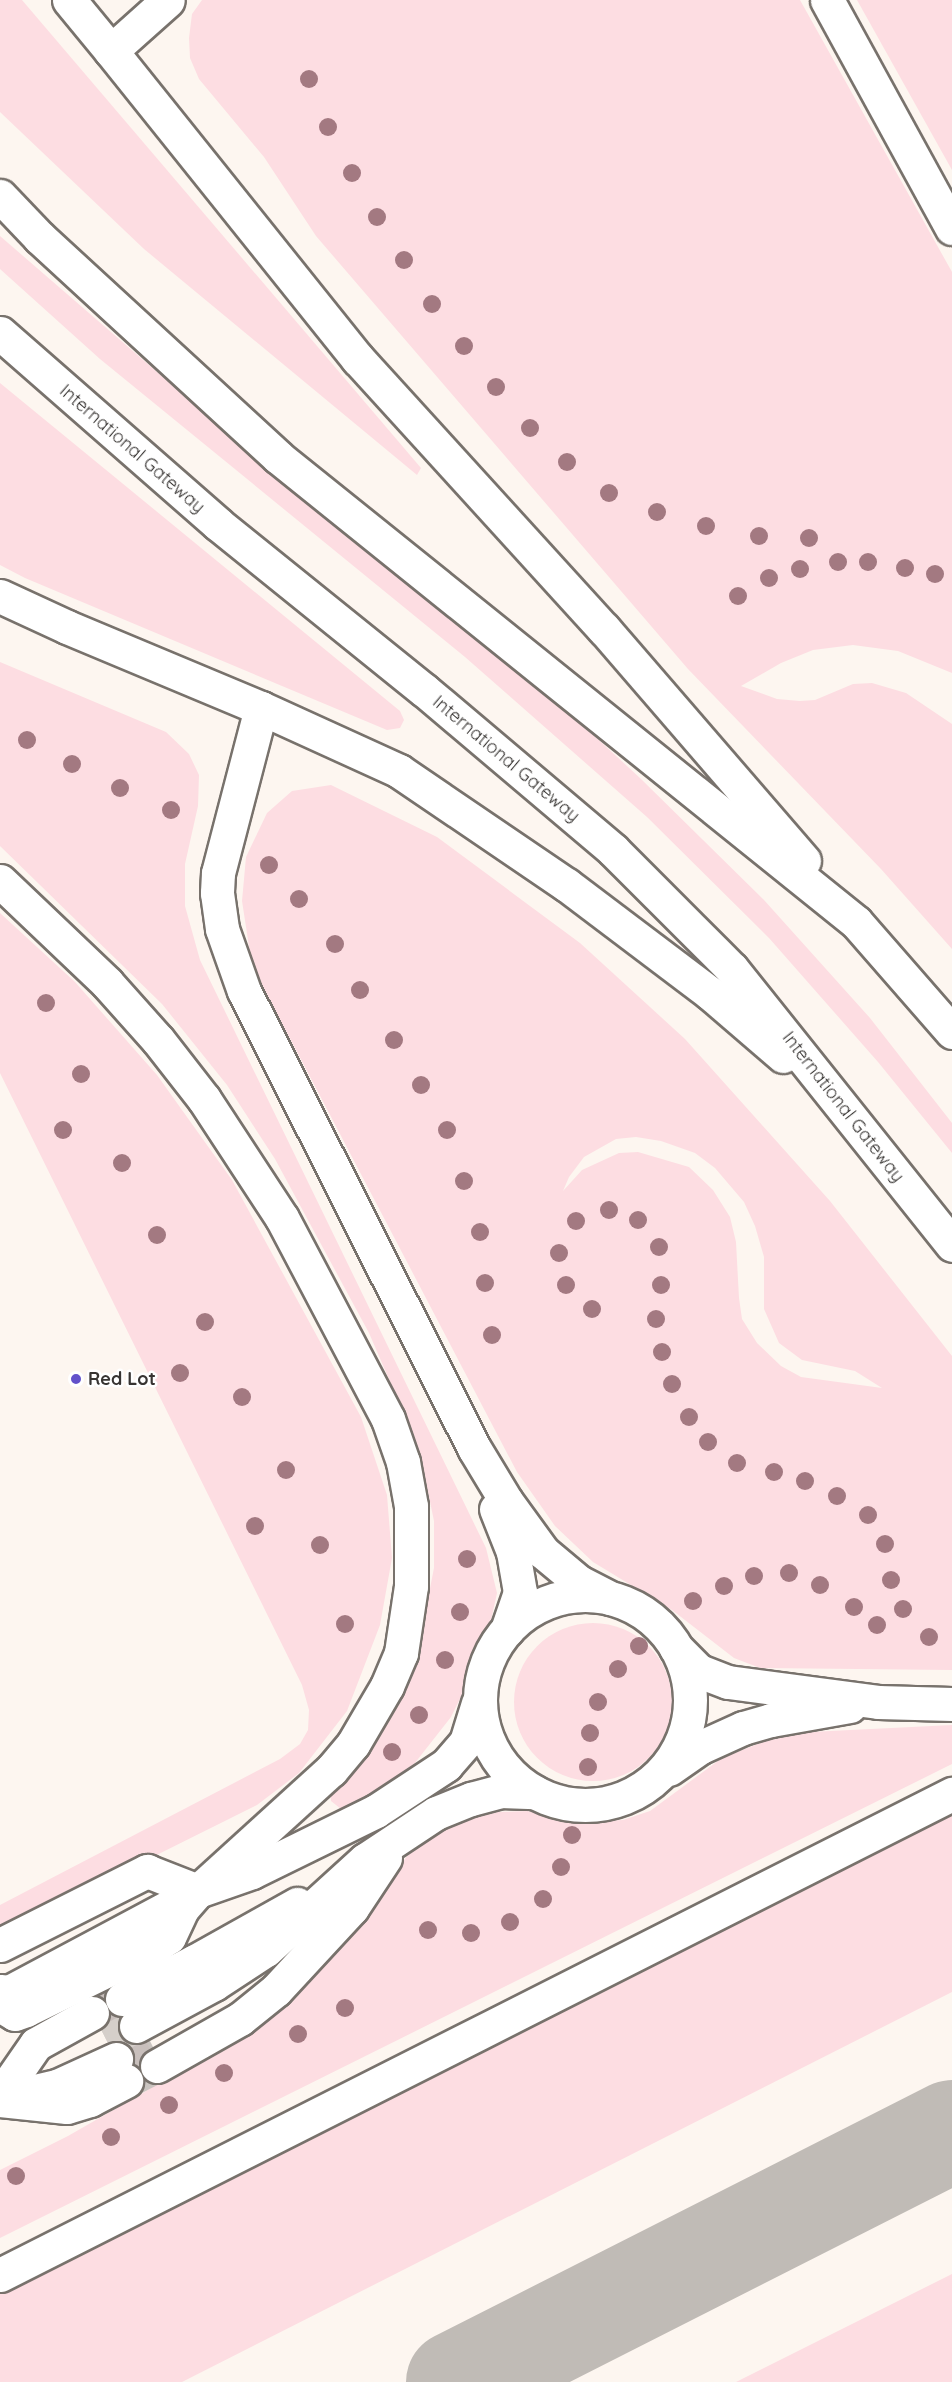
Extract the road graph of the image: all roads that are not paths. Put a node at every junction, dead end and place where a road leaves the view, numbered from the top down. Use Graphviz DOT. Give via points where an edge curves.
graph roads {
  1 [pos="69,0"];
  2 [pos="168,0"];
  3 [pos="827,0"];
  4 [pos="111,51"];
  5 [pos="0,196"];
  6 [pos="952,228"];
  7 [pos="0,333"];
  8 [pos="0,596"];
  9 [pos="261,708"];
  10 [pos="0,881"];
  11 [pos="856,922"];
  12 [pos="952,1032"];
  13 [pos="850,1114"];
  14 [pos="952,1245"];
  15 [pos="474,1448"];
  16 [pos="611,1598"];
  17 [pos="507,1630"];
  18 [pos="674,1647"];
  19 [pos="479,1701"];
  20 [pos="878,1702"];
  21 [pos="952,1704"];
  22 [pos="654,1779"];
  23 [pos="535,1792"];
  24 [pos="952,1794"];
  25 [pos="399,1836"];
  26 [pos="188,1888"];
  27 [pos="0,1945"];
  28 [pos="0,1968"];
  29 [pos="0,1991"];
  30 [pos="0,2005"];
  31 [pos="0,2098"];
  32 [pos="0,2275"];
  1 -- 4 [label="main road"];
  2 -- 4 [label="main road"];
  3 -- 6 [label="main road"];
  4 -- 11 [label="main road" via="358,359 604,629"];
  5 -- 11 [label="main road" via="39,237 278,457"];
  7 -- 13 [label="main road, International Gateway" via="218,524 424,690 613,850 732,969"];
  8 -- 9 [label="main road"];
  9 -- 13 [label="main road" via="399,771 567,885 711,994"];
  9 -- 15 [label="main road" via="218,873 216,893 222,929 254,1013"];
  10 -- 26 [label="main road" via="107,983 204,1099 282,1218 388,1419 403,1462 411,1506 411,1586 401,1653 387,1686 353,1744 331,1770"];
  11 -- 12 [label="main road"];
  13 -- 14 [label="main road, International Gateway"];
  15 -- 16 [label="main road" via="543,1552 579,1582"];
  15 -- 17 [label="main road" via="517,1572 519,1598"];
  16 -- 17 [label="main road" via="577,1595 543,1603 516,1619"];
  16 -- 18 [label="main road" via="643,1612"];
  17 -- 19 [label="main road" via="496,1642 483,1671"];
  18 -- 20 [label="main road" via="699,1671 728,1682"];
  18 -- 22 [label="main road" via="685,1666 691,1700 685,1734 670,1764"];
  19 -- 23 [label="main road" via="484,1732 498,1761 520,1784"];
  19 -- 26 [label="main road" via="466,1742 446,1765 376,1811 252,1872"];
  20 -- 21 [label="main road"];
  20 -- 22 [label="main road" via="743,1728 701,1747"];
  22 -- 23 [label="main road" via="616,1802 583,1806 550,1800"];
  23 -- 25 [label="main road" via="500,1791 471,1798 436,1813"];
  24 -- 32 [label="main road"];
  25 -- 25 [label="main road" via="365,1860 266,1950 140,2034 240,2019 276,1990 352,1908"];
  26 -- 27 [label="main road" via="156,1872 143,1872"];
  26 -- 28 [label="main road" via="162,1888"];
  26 -- 29 [label="main road" via="9,1992"];
  26 -- 30 [label="main road" via="169,1937 154,1947 26,2010 15,2014"];
  31 -- 31 [label="main road" via="36,2044 110,2049 57,2086"];
}
